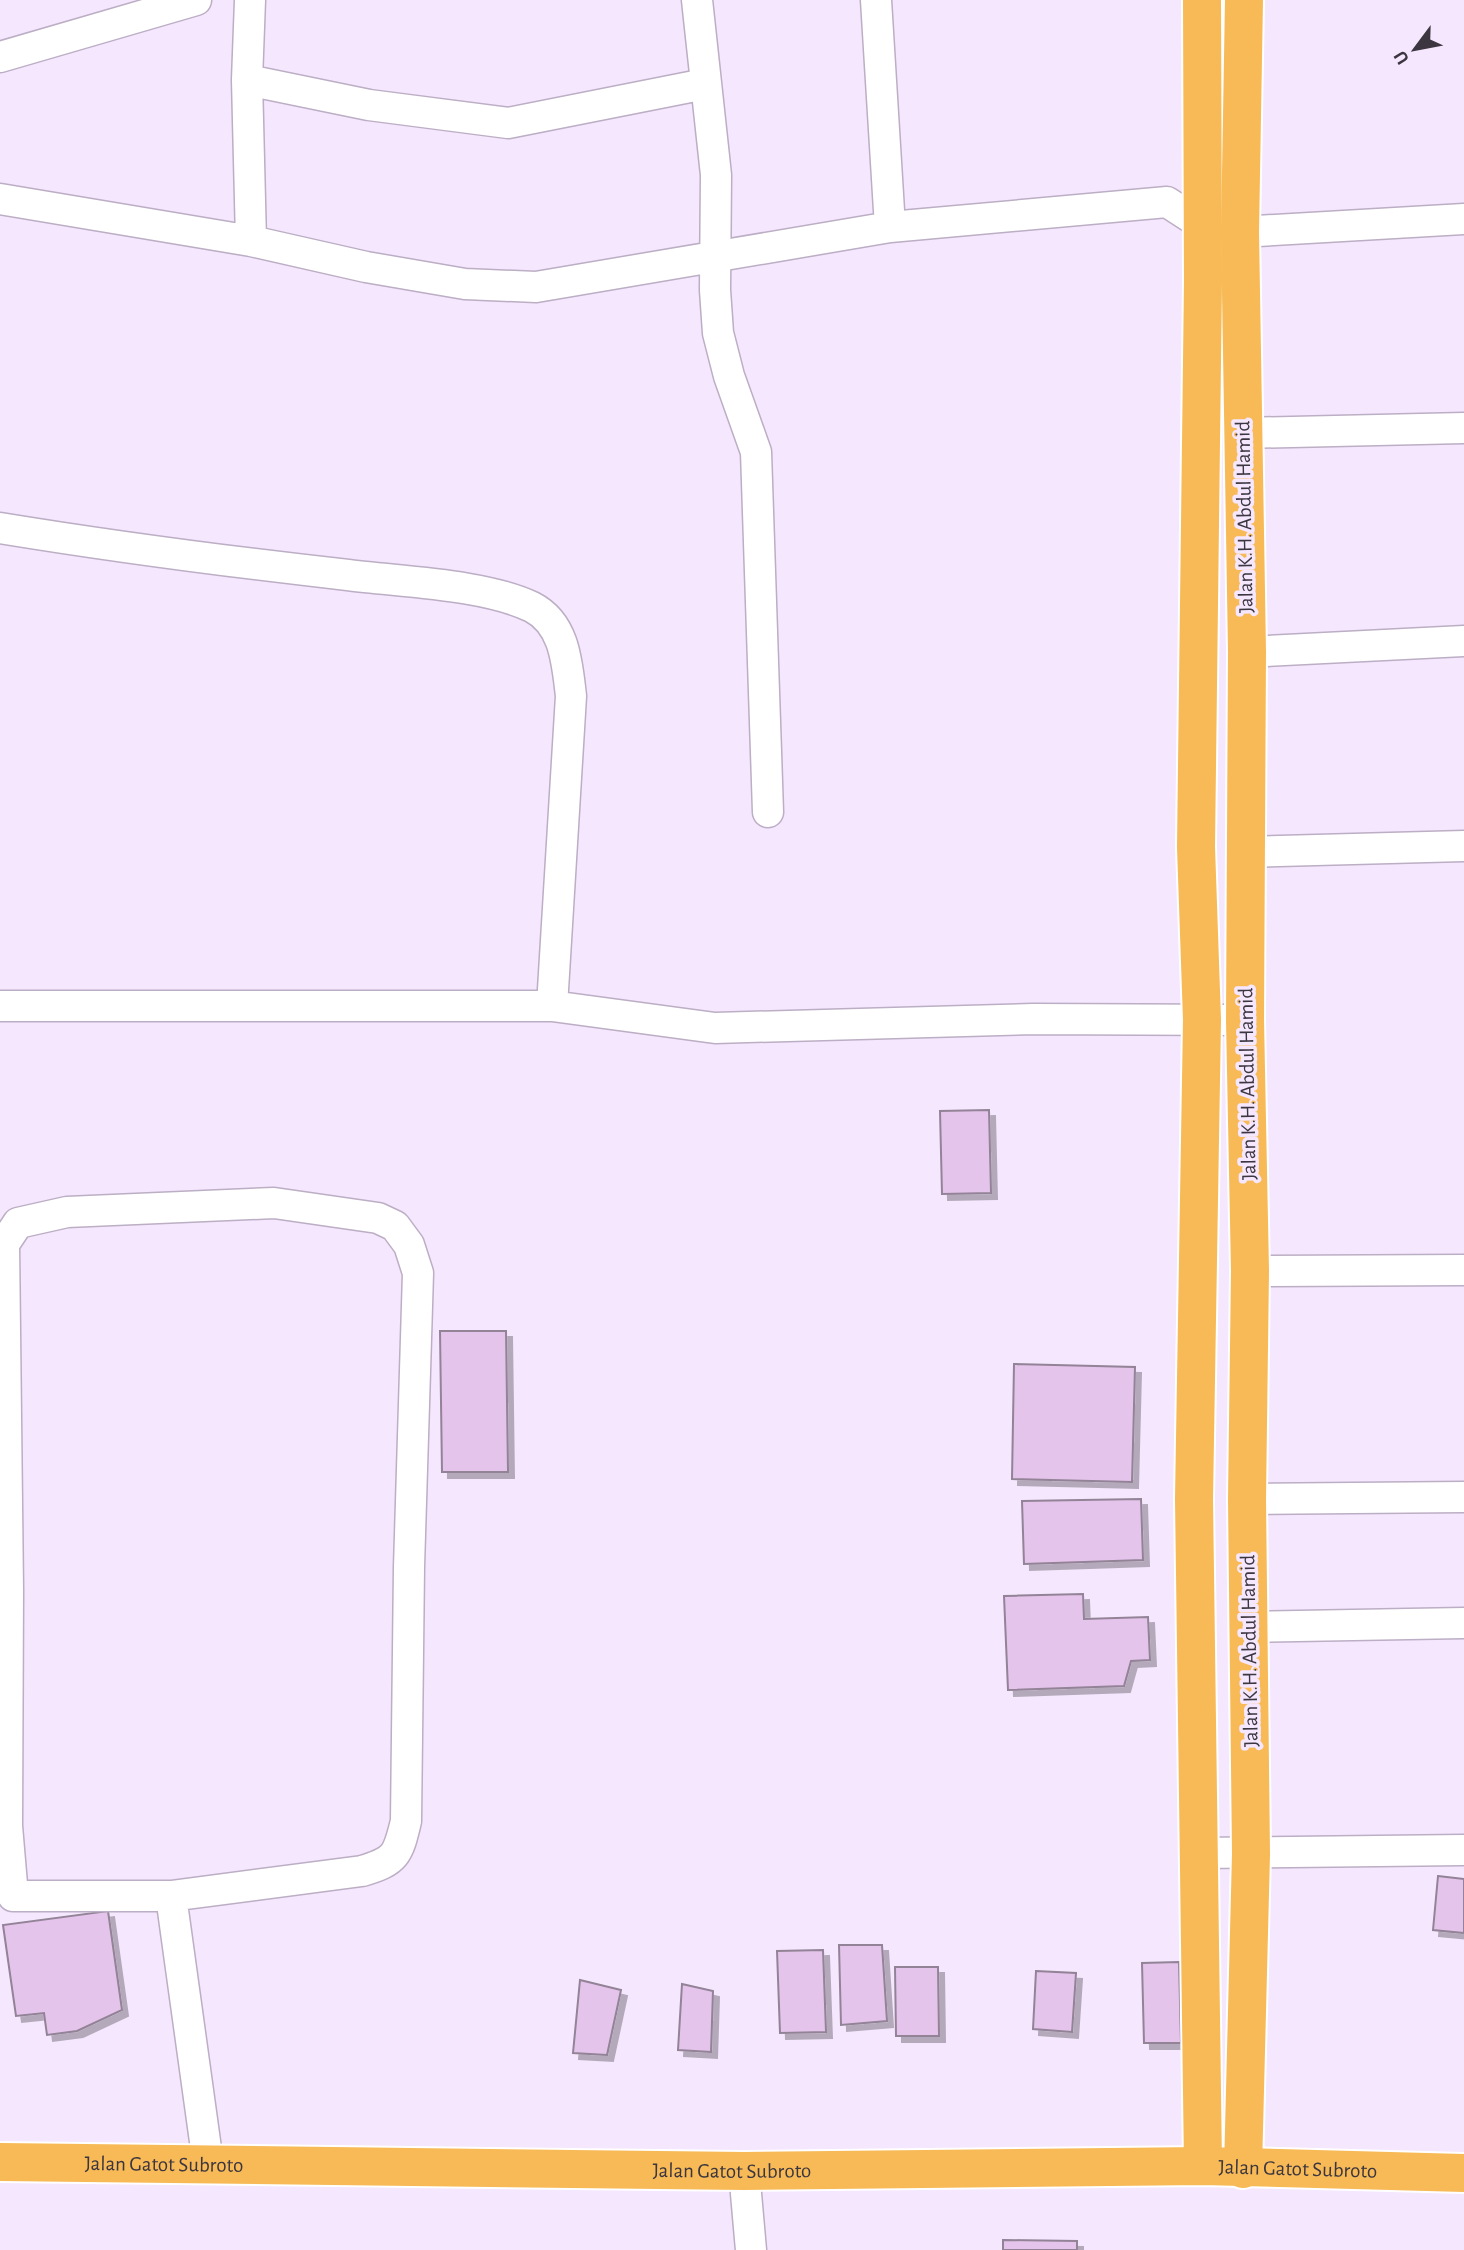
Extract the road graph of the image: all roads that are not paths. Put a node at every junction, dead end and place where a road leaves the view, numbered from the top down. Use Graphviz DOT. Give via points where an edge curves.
graph roads {
  1 [pos="196,0"];
  2 [pos="250,0"];
  3 [pos="697,0"];
  4 [pos="876,0"];
  5 [pos="1202,0"];
  6 [pos="1244,0"];
  7 [pos="0,57"];
  8 [pos="247,80"];
  9 [pos="705,83"];
  10 [pos="0,199"];
  11 [pos="1464,219"];
  12 [pos="1201,224"];
  13 [pos="890,227"];
  14 [pos="1240,232"];
  15 [pos="251,241"];
  16 [pos="715,256"];
  17 [pos="1464,428"];
  18 [pos="1243,433"];
  19 [pos="0,528"];
  20 [pos="1464,641"];
  21 [pos="1247,652"];
  22 [pos="768,812"];
  23 [pos="1464,846"];
  24 [pos="1245,852"];
  25 [pos="0,1006"];
  26 [pos="552,1006"];
  27 [pos="1202,1020"];
  28 [pos="1245,1020"];
  29 [pos="1464,1270"];
  30 [pos="1250,1271"];
  31 [pos="1464,1497"];
  32 [pos="1247,1499"];
  33 [pos="1464,1623"];
  34 [pos="1248,1627"];
  35 [pos="1464,1850"];
  36 [pos="1198,1853"];
  37 [pos="1251,1854"];
  38 [pos="171,1896"];
  39 [pos="7,1898"];
  40 [pos="0,2162"];
  41 [pos="208,2163"];
  42 [pos="1203,2166"];
  43 [pos="1243,2169"];
  44 [pos="744,2171"];
  45 [pos="1464,2173"];
  46 [pos="751,2250"];
  1 -- 7 [label="street"];
  2 -- 8 [label="street"];
  3 -- 9 [label="street"];
  4 -- 13 [label="street"];
  5 -- 12 [label="highway, Jalan K.H. Abdul Hamid"];
  6 -- 14 [label="highway, Jalan K.H. Abdul Hamid"];
  8 -- 9 [label="street" via="369,105 508,123"];
  8 -- 15 [label="street"];
  9 -- 16 [label="street" via="716,176"];
  10 -- 15 [label="street"];
  11 -- 14 [label="street"];
  12 -- 13 [label="street" via="1167,202"];
  12 -- 14 [label="street"];
  12 -- 27 [label="highway, Jalan K.H. Abdul Hamid" via="1196,847"];
  13 -- 16 [label="street"];
  14 -- 18 [label="highway, Jalan K.H. Abdul Hamid"];
  15 -- 16 [label="street" via="465,284 536,287"];
  16 -- 22 [label="street" via="718,333 756,452"];
  17 -- 18 [label="street"];
  18 -- 21 [label="highway, Jalan K.H. Abdul Hamid"];
  19 -- 26 [label="street" via="122,548 475,591 533,608 558,632 571,695"];
  20 -- 21 [label="street"];
  21 -- 24 [label="highway, Jalan K.H. Abdul Hamid"];
  23 -- 24 [label="street"];
  24 -- 28 [label="highway, Jalan K.H. Abdul Hamid"];
  25 -- 26 [label="street"];
  26 -- 27 [label="street" via="715,1028 1033,1019"];
  27 -- 28 [label="street"];
  27 -- 36 [label="highway, Jalan K.H. Abdul Hamid" via="1194,1499"];
  28 -- 30 [label="highway, Jalan K.H. Abdul Hamid"];
  29 -- 30 [label="street"];
  30 -- 32 [label="highway, Jalan K.H. Abdul Hamid"];
  31 -- 32 [label="street"];
  32 -- 34 [label="highway, Jalan K.H. Abdul Hamid"];
  33 -- 34 [label="street"];
  34 -- 37 [label="highway, Jalan K.H. Abdul Hamid"];
  35 -- 37 [label="street"];
  36 -- 37 [label="street"];
  36 -- 42 [label="highway, Jalan K.H. Abdul Hamid"];
  37 -- 43 [label="highway, Jalan K.H. Abdul Hamid"];
  38 -- 39 [label="street"];
  38 -- 39 [label="street" via="362,1871 388,1863 400,1847 406,1821 418,1273 409,1245 395,1226 378,1218 274,1203 67,1212 18,1223 4,1244"];
  38 -- 41 [label="street"];
  40 -- 41 [label="highway, Jalan Gatot Subroto"];
  41 -- 44 [label="highway, Jalan Gatot Subroto"];
  42 -- 43 [label="highway, Jalan Gatot Subroto"];
  42 -- 44 [label="highway, Jalan Gatot Subroto"];
  43 -- 45 [label="highway, Jalan Gatot Subroto"];
  44 -- 46 [label="street"];
}
